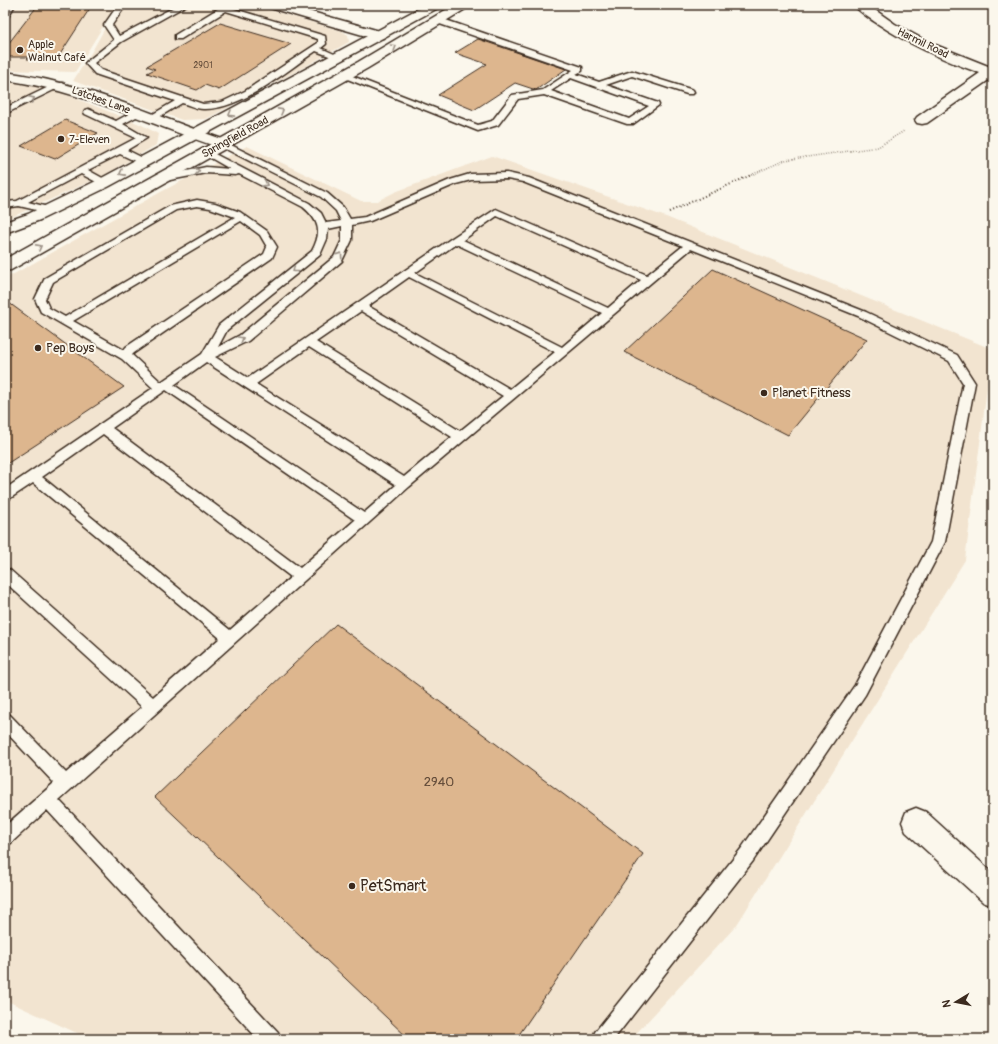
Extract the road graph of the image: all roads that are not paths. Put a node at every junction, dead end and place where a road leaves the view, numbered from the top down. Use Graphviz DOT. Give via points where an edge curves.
graph roads {
  1 [pos="11,5"];
  2 [pos="122,5"];
  3 [pos="183,5"];
  4 [pos="274,5"];
  5 [pos="434,5"];
  6 [pos="463,5"];
  7 [pos="860,5"];
  8 [pos="224,6"];
  9 [pos="5,14"];
  10 [pos="437,20"];
  11 [pos="378,35"];
  12 [pos="178,37"];
  13 [pos="118,40"];
  14 [pos="314,48"];
  15 [pos="337,57"];
  16 [pos="992,73"];
  17 [pos="570,75"];
  18 [pos="5,76"];
  19 [pos="344,76"];
  20 [pos="60,85"];
  21 [pos="599,85"];
  22 [pos="545,92"];
  23 [pos="690,92"];
  24 [pos="254,96"];
  25 [pos="180,101"];
  26 [pos="5,111"];
  27 [pos="88,112"];
  28 [pos="137,113"];
  29 [pos="151,119"];
  30 [pos="922,120"];
  31 [pos="116,124"];
  32 [pos="193,135"];
  33 [pos="223,144"];
  34 [pos="120,150"];
  35 [pos="206,154"];
  36 [pos="144,162"];
  37 [pos="80,170"];
  38 [pos="244,173"];
  39 [pos="159,179"];
  40 [pos="105,183"];
  41 [pos="19,203"];
  42 [pos="5,205"];
  43 [pos="48,210"];
  44 [pos="242,217"];
  45 [pos="348,223"];
  46 [pos="323,227"];
  47 [pos="5,228"];
  48 [pos="455,240"];
  49 [pos="690,245"];
  50 [pos="5,266"];
  51 [pos="408,273"];
  52 [pos="649,280"];
  53 [pos="360,306"];
  54 [pos="610,312"];
  55 [pos="65,321"];
  56 [pos="308,342"];
  57 [pos="563,352"];
  58 [pos="126,356"];
  59 [pos="206,357"];
  60 [pos="248,384"];
  61 [pos="163,386"];
  62 [pos="511,395"];
  63 [pos="103,428"];
  64 [pos="461,437"];
  65 [pos="33,476"];
  66 [pos="405,484"];
  67 [pos="5,496"];
  68 [pos="364,520"];
  69 [pos="5,574"];
  70 [pos="300,576"];
  71 [pos="230,638"];
  72 [pos="153,707"];
  73 [pos="5,720"];
  74 [pos="65,784"];
  75 [pos="48,799"];
  76 [pos="916,822"];
  77 [pos="5,837"];
  78 [pos="993,892"];
  79 [pos="271,1039"];
  80 [pos="602,1039"];
  1 -- 9 [label="lane"];
  2 -- 13 [label="lane" via="108,24"];
  3 -- 13 [label="lane"];
  4 -- 11 [label="main road"];
  5 -- 11 [label="main road, Springfield Road"];
  6 -- 10 [label="main road, Springfield Road"];
  7 -- 16 [label="main road, Harmil Road" via="900,33"];
  8 -- 12 [label="lane"];
  8 -- 14 [label="lane" via="322,38 322,44"];
  10 -- 17 [label="lane" via="579,69"];
  19 -- 10 [label="main road, Springfield Road, one-way"];
  11 -- 15 [label="main road, Springfield Road"];
  13 -- 25 [label="lane" via="89,63 98,72"];
  14 -- 15 [label="lane"];
  14 -- 24 [label="lane"];
  15 -- 24 [label="main road, Springfield Road"];
  16 -- 30 [label="main road, Harmil Road"];
  17 -- 21 [label="lane"];
  17 -- 22 [label="lane"];
  18 -- 20 [label="main road, Latches Lane"];
  19 -- 22 [label="lane" via="478,128 495,123 515,97"];
  33 -- 19 [label="main road, Springfield Road, one-way"];
  26 -- 20 [label="lane, one-way"];
  20 -- 28 [label="main road, Latches Lane"];
  21 -- 22 [label="lane" via="654,105 630,122"];
  21 -- 23 [label="lane" via="632,73"];
  24 -- 25 [label="lane" via="202,107"];
  24 -- 32 [label="main road, Springfield Road, one-way"];
  25 -- 29 [label="lane"];
  27 -- 31 [label="lane"];
  28 -- 29 [label="main road, Latches Lane"];
  28 -- 31 [label="lane"];
  29 -- 32 [label="main road, Latches Lane"];
  31 -- 34 [label="lane" via="143,138"];
  32 -- 33 [label="main road, Latches Lane"];
  32 -- 35 [label="main road"];
  32 -- 36 [label="main road, Springfield Road"];
  33 -- 35 [label="main road, Springfield Road"];
  33 -- 45 [label="lane" via="324,195 343,212"];
  34 -- 36 [label="lane"];
  34 -- 37 [label="lane"];
  35 -- 38 [label="lane"];
  35 -- 39 [label="main road, Springfield Road"];
  36 -- 40 [label="main road, Springfield Road, one-way"];
  37 -- 40 [label="lane"];
  37 -- 41 [label="lane"];
  39 -- 38 [label="lane, one-way" via="204,170"];
  38 -- 46 [label="lane, one-way" via="306,205 320,218"];
  50 -- 39 [label="main road, Springfield Road, one-way"];
  40 -- 43 [label="main road, Springfield Road"];
  41 -- 42 [label="lane"];
  41 -- 43 [label="lane"];
  43 -- 47 [label="main road, Springfield Road"];
  44 -- 55 [label="lane"];
  44 -- 55 [label="lane" via="212,205 197,203 172,208 57,274 49,280 40,299 45,310"];
  44 -- 58 [label="lane" via="264,233 272,246 268,256 130,350"];
  45 -- 46 [label="lane"];
  45 -- 49 [label="lane" via="386,212 453,182 470,177 507,176 526,180"];
  59 -- 45 [label="lane, one-way" via="244,338 338,259 345,247"];
  46 -- 59 [label="lane, one-way" via="324,236 316,253 223,328"];
  48 -- 51 [label="lane"];
  48 -- 52 [label="lane" via="496,212"];
  48 -- 54 [label="lane"];
  49 -- 52 [label="lane"];
  49 -- 80 [label="lane" via="862,314 952,358 969,383 938,542 860,690 747,855"];
  51 -- 53 [label="lane"];
  51 -- 57 [label="lane"];
  52 -- 54 [label="lane"];
  53 -- 56 [label="lane"];
  53 -- 62 [label="lane"];
  54 -- 57 [label="lane"];
  55 -- 58 [label="lane"];
  56 -- 60 [label="lane"];
  56 -- 64 [label="lane"];
  57 -- 62 [label="lane"];
  58 -- 61 [label="lane"];
  59 -- 60 [label="lane"];
  59 -- 61 [label="lane"];
  60 -- 66 [label="lane"];
  61 -- 63 [label="lane"];
  61 -- 68 [label="lane"];
  62 -- 64 [label="lane"];
  63 -- 65 [label="lane"];
  63 -- 70 [label="lane"];
  64 -- 66 [label="lane"];
  65 -- 67 [label="lane"];
  65 -- 71 [label="lane"];
  66 -- 68 [label="lane"];
  68 -- 70 [label="lane"];
  69 -- 72 [label="lane"];
  70 -- 71 [label="lane"];
  71 -- 72 [label="lane"];
  72 -- 74 [label="lane"];
  73 -- 74 [label="lane"];
  74 -- 75 [label="lane"];
  75 -- 77 [label="lane"];
  75 -- 79 [label="lane"];
  76 -- 78 [label="main road"];
}
